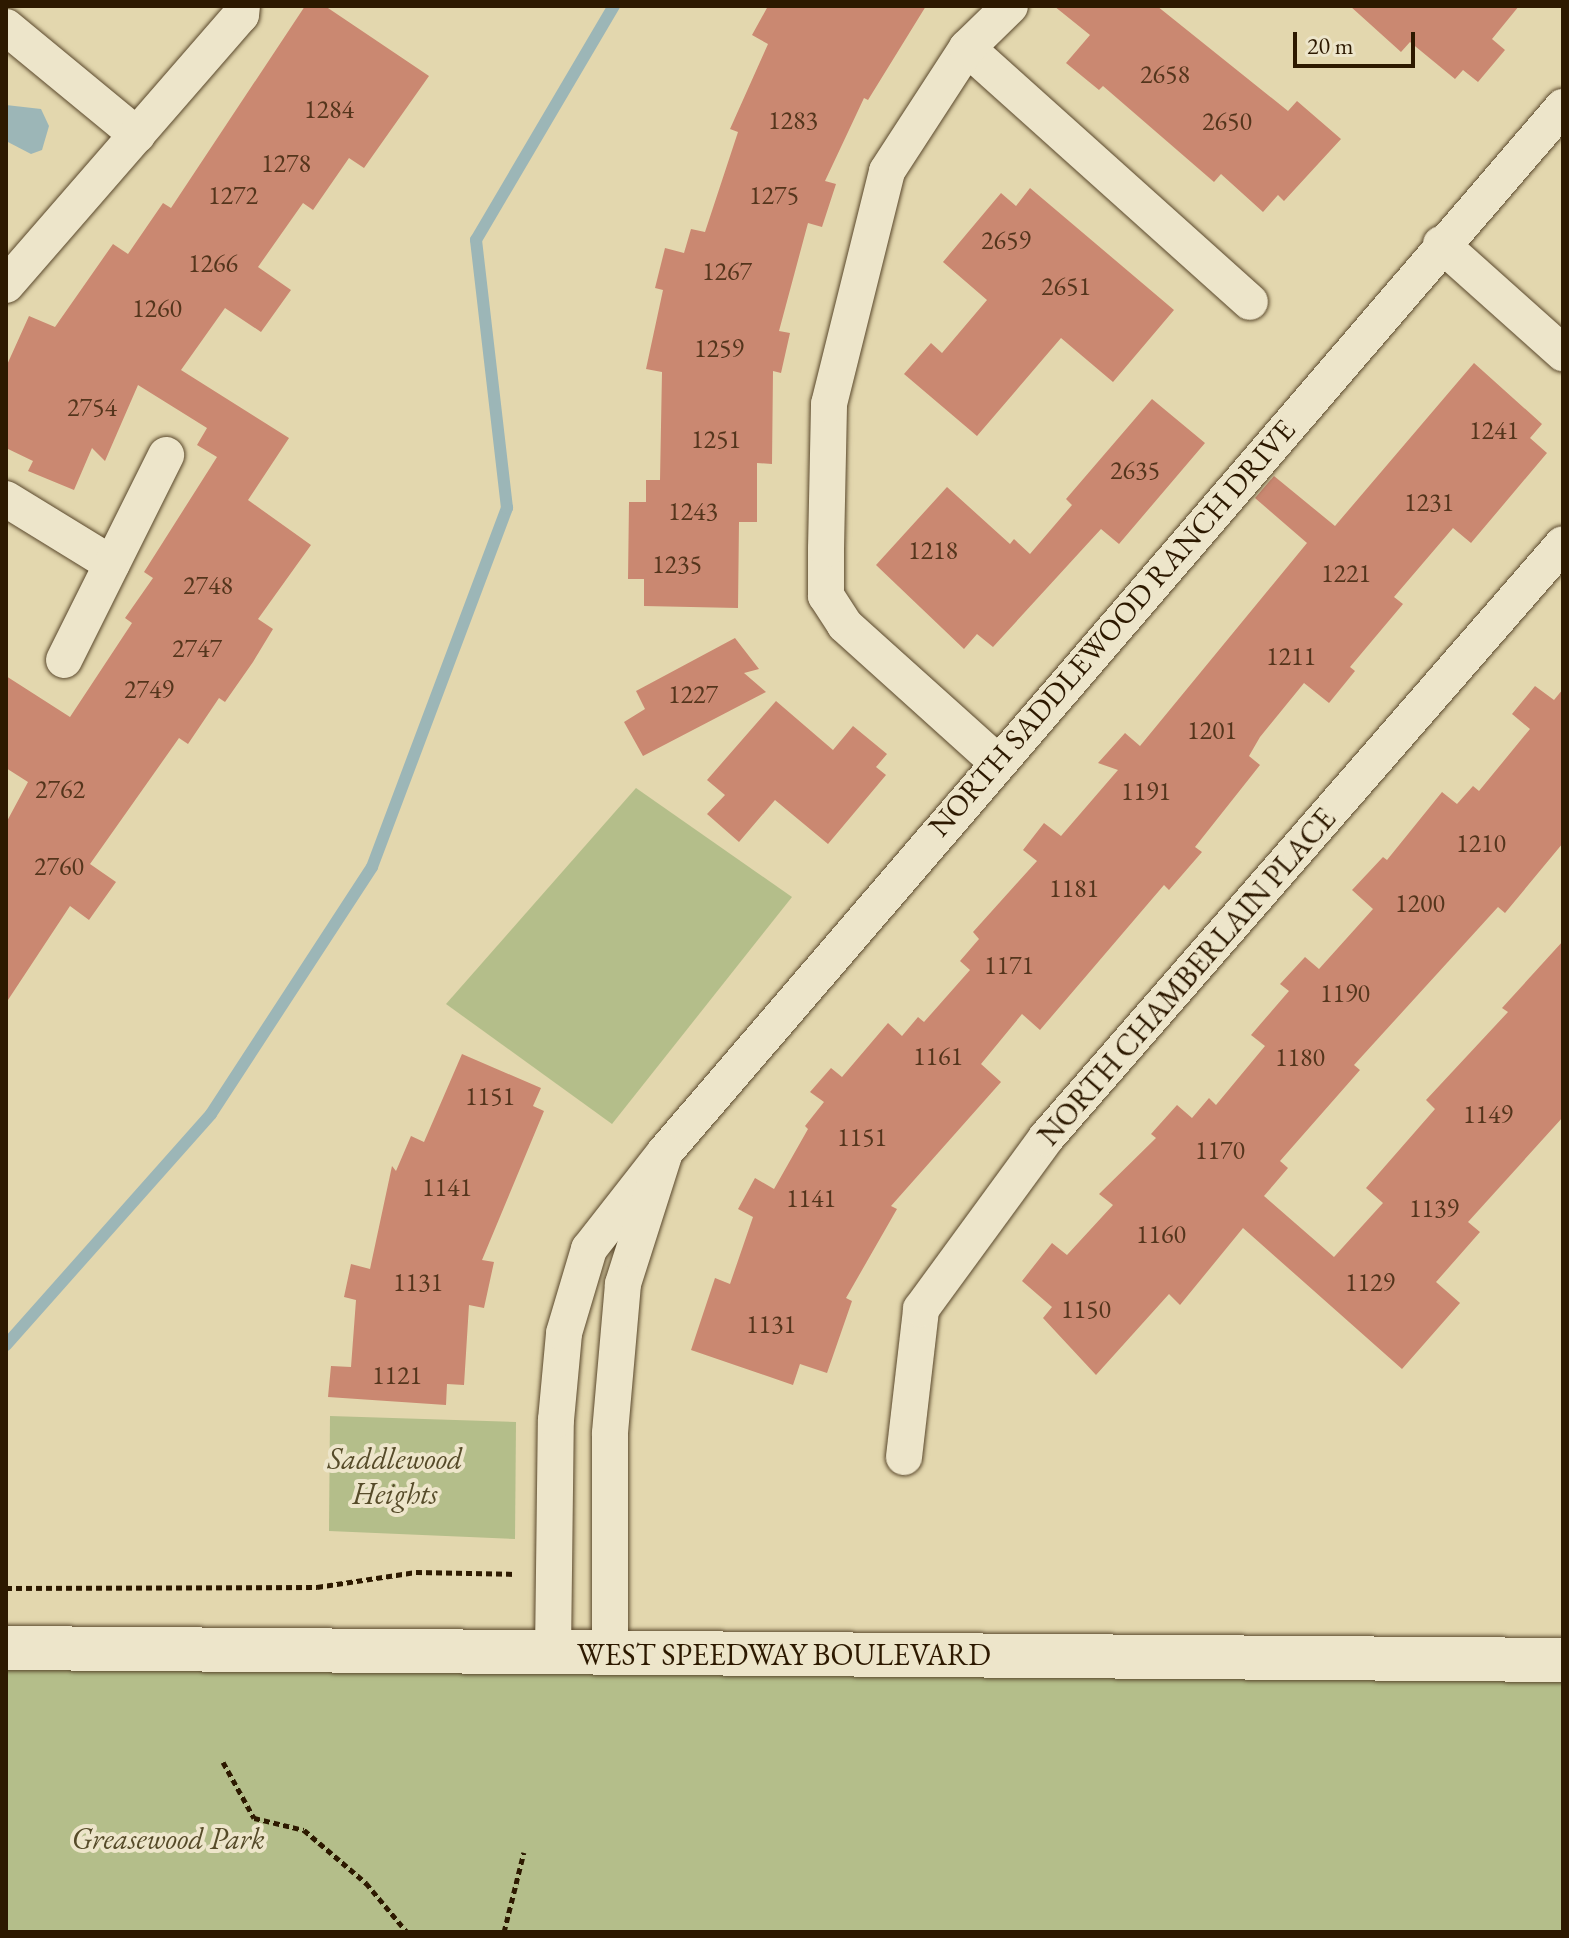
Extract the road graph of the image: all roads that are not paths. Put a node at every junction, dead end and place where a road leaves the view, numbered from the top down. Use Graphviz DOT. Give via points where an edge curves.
graph roads {
  1 [pos="242,6"];
  2 [pos="1010,6"];
  3 [pos="6,27"];
  4 [pos="967,48"];
  5 [pos="1563,107"];
  6 [pos="137,135"];
  7 [pos="1441,244"];
  8 [pos="6,285"];
  9 [pos="1250,302"];
  10 [pos="1563,353"];
  11 [pos="166,455"];
  12 [pos="6,499"];
  13 [pos="1563,544"];
  14 [pos="112,564"];
  15 [pos="64,660"];
  16 [pos="997,762"];
  17 [pos="665,1152"];
  18 [pos="904,1457"];
  19 [pos="6,1648"];
  20 [pos="553,1653"];
  21 [pos="610,1653"];
  22 [pos="1563,1660"];
  1 -- 6 [label="street" via="241,15"];
  2 -- 4 [label="street"];
  3 -- 6 [label="street"];
  4 -- 9 [label="street"];
  4 -- 16 [label="street" via="887,171 829,404 820,600"];
  5 -- 7 [label="street, NORTH SADDLEWOOD RANCH DRIVE"];
  6 -- 8 [label="street"];
  7 -- 10 [label="street"];
  7 -- 16 [label="street, NORTH SADDLEWOOD RANCH DRIVE"];
  11 -- 14 [label="street"];
  12 -- 14 [label="street"];
  13 -- 18 [label="street, NORTH CHAMBERLAIN PLACE" via="1046,1138 921,1309"];
  14 -- 15 [label="street"];
  16 -- 17 [label="street, NORTH SADDLEWOOD RANCH DRIVE"];
  17 -- 20 [label="street, NORTH SADDLEWOOD RANCH DRIVE" via="589,1249 564,1333 556,1420"];
  17 -- 21 [label="street, NORTH SADDLEWOOD RANCH DRIVE" via="623,1284 610,1434"];
  19 -- 20 [label="main road, WEST SPEEDWAY BOULEVARD"];
  20 -- 21 [label="main road, WEST SPEEDWAY BOULEVARD"];
  21 -- 22 [label="main road, WEST SPEEDWAY BOULEVARD"];
}
